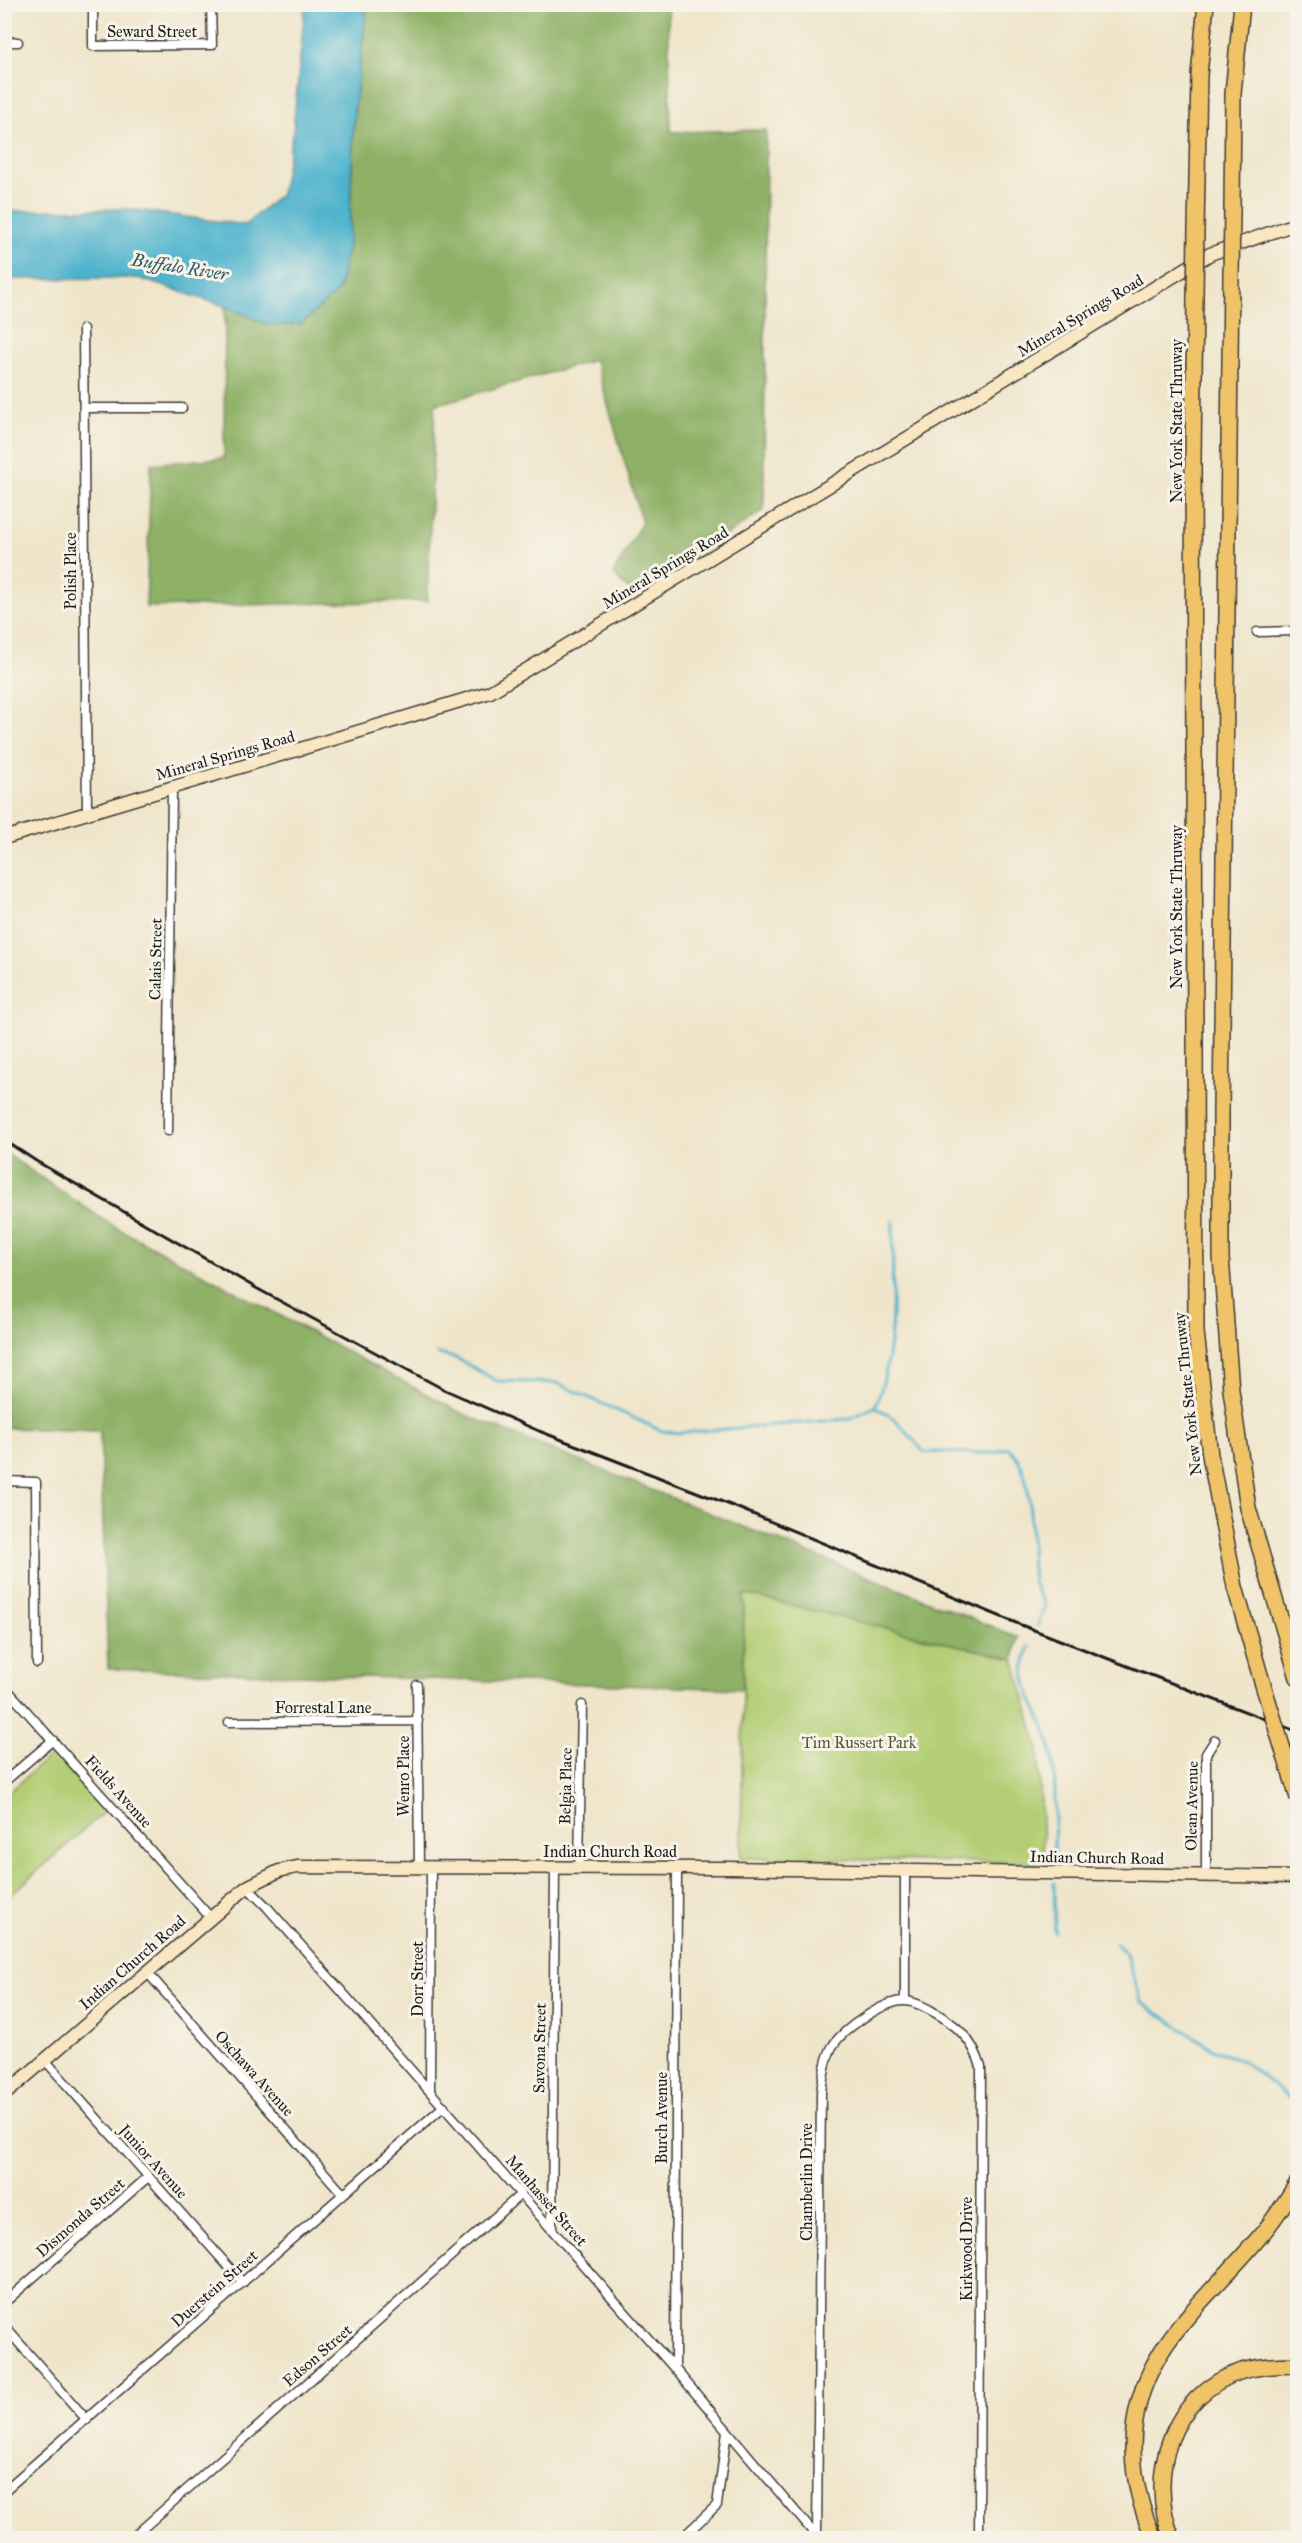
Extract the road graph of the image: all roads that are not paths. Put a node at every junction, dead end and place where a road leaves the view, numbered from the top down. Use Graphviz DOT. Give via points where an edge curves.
graph roads {
  1 [pos="93,4"];
  2 [pos="212,4"];
  3 [pos="1206,4"];
  4 [pos="1242,4"];
  5 [pos="4,42"];
  6 [pos="18,42"];
  7 [pos="1298,223"];
  8 [pos="83,329"];
  9 [pos="84,408"];
  10 [pos="182,408"];
  11 [pos="1298,631"];
  12 [pos="1257,632"];
  13 [pos="172,787"];
  14 [pos="87,813"];
  15 [pos="4,838"];
  16 [pos="168,1131"];
  17 [pos="4,1481"];
  18 [pos="37,1663"];
  19 [pos="1298,1678"];
  20 [pos="417,1685"];
  21 [pos="4,1686"];
  22 [pos="582,1705"];
  23 [pos="418,1721"];
  24 [pos="229,1722"];
  25 [pos="53,1740"];
  26 [pos="1215,1740"];
  27 [pos="4,1782"];
  28 [pos="1298,1798"];
  29 [pos="425,1866"];
  30 [pos="555,1867"];
  31 [pos="579,1867"];
  32 [pos="677,1868"];
  33 [pos="905,1870"];
  34 [pos="1206,1875"];
  35 [pos="1298,1877"];
  36 [pos="247,1887"];
  37 [pos="210,1917"];
  38 [pos="146,1971"];
  39 [pos="905,2001"];
  40 [pos="44,2060"];
  41 [pos="430,2091"];
  42 [pos="4,2095"];
  43 [pos="444,2106"];
  44 [pos="148,2177"];
  45 [pos="1298,2182"];
  46 [pos="521,2193"];
  47 [pos="343,2194"];
  48 [pos="552,2229"];
  49 [pos="243,2283"];
  50 [pos="4,2303"];
  51 [pos="4,2326"];
  52 [pos="1298,2365"];
  53 [pos="675,2369"];
  54 [pos="87,2420"];
  55 [pos="727,2431"];
  56 [pos="4,2491"];
  57 [pos="814,2536"];
  58 [pos="132,2538"];
  59 [pos="682,2538"];
  60 [pos="979,2538"];
  61 [pos="1154,2538"];
  62 [pos="1172,2538"];
  1 -- 2 [label="street, Seward Street" via="93,46 212,45"];
  3 -- 28 [label="highway, New York State Thruway, bridge" via="1199,75 1193,493 1196,1332 1210,1455 1231,1565"];
  4 -- 19 [label="highway, bridge" via="1233,93 1221,1257 1231,1390 1248,1508"];
  5 -- 6 [label="street"];
  7 -- 13 [label="street, Mineral Springs Road" via="1210,254 490,692"];
  8 -- 9 [label="street, Polish Place"];
  9 -- 10 [label="street"];
  9 -- 14 [label="street, Polish Place"];
  11 -- 12 [label="street"];
  13 -- 14 [label="street, Mineral Springs Road"];
  13 -- 16 [label="street, Calais Street"];
  14 -- 15 [label="street, Mineral Springs Road"];
  17 -- 18 [label="street" via="36,1482"];
  20 -- 23 [label="street, Wenro Place"];
  21 -- 25 [label="street, Fields Avenue"];
  22 -- 31 [label="street, Belgia Place"];
  23 -- 24 [label="street, Forrestal Lane"];
  23 -- 29 [label="street, Wenro Place"];
  25 -- 27 [label="street"];
  25 -- 37 [label="street, Fields Avenue"];
  26 -- 34 [label="street, Olean Avenue" via="1206,1754"];
  29 -- 30 [label="street, Indian Church Road"];
  29 -- 36 [label="street, Indian Church Road" via="306,1866 279,1871"];
  29 -- 41 [label="street, Dorr Street"];
  30 -- 31 [label="street, Indian Church Road"];
  30 -- 48 [label="street, Savona Street"];
  31 -- 32 [label="street, Indian Church Road"];
  32 -- 33 [label="street, Indian Church Road"];
  32 -- 53 [label="street, Burch Avenue"];
  33 -- 34 [label="street, Indian Church Road"];
  33 -- 39 [label="street"];
  34 -- 35 [label="street, Indian Church Road"];
  36 -- 37 [label="street, Indian Church Road"];
  36 -- 41 [label="street, Manhasset Street"];
  37 -- 38 [label="street, Indian Church Road"];
  38 -- 40 [label="street, Indian Church Road"];
  38 -- 47 [label="street, Oschawa Avenue"];
  39 -- 57 [label="street, Chamberlin Drive" via="866,2016 840,2036 832,2047 823,2077"];
  39 -- 60 [label="street, Kirkwood Drive" via="915,2002 950,2021 972,2044 981,2067"];
  40 -- 42 [label="street, Indian Church Road"];
  40 -- 44 [label="street, Junior Avenue"];
  41 -- 43 [label="street, Manhasset Street"];
  43 -- 46 [label="street, Manhasset Street"];
  43 -- 47 [label="street, Duerstein Street"];
  44 -- 49 [label="street, Junior Avenue"];
  44 -- 50 [label="street, Dismonda Street"];
  45 -- 61 [label="highway" via="1261,2236 1164,2345 1147,2375 1137,2405 1134,2466 1138,2494"];
  46 -- 48 [label="street, Manhasset Street"];
  46 -- 58 [label="street, Edson Street"];
  47 -- 49 [label="street, Duerstein Street"];
  48 -- 53 [label="street, Manhasset Street"];
  49 -- 54 [label="street, Duerstein Street"];
  51 -- 54 [label="street"];
  52 -- 62 [label="highway" via="1241,2372 1197,2399 1177,2423 1164,2456 1160,2486 1163,2518"];
  53 -- 55 [label="street, Manhasset Street"];
  54 -- 56 [label="street, Duerstein Street"];
  55 -- 57 [label="street, Manhasset Street"];
  55 -- 59 [label="street" via="717,2505"];
}
